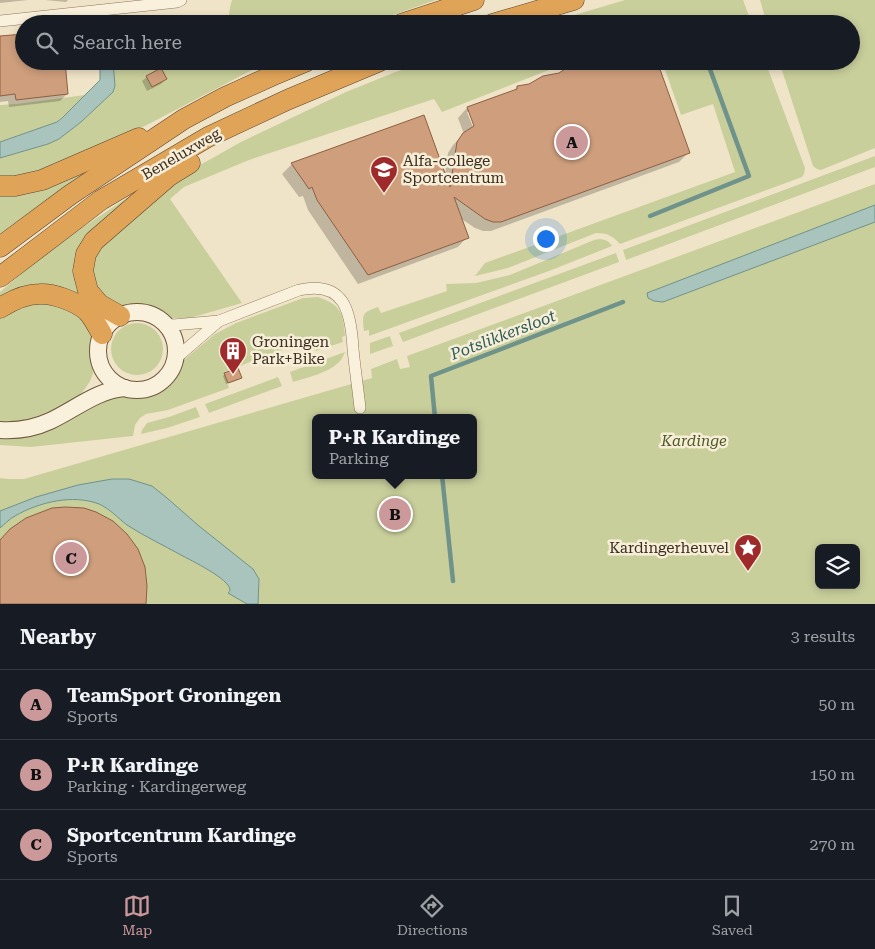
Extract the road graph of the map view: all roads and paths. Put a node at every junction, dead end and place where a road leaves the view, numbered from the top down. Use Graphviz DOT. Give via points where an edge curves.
graph roads {
  1 [pos="181,0"];
  2 [pos="474,0"];
  3 [pos="574,0"];
  4 [pos="62,15"];
  5 [pos="428,15"];
  6 [pos="523,15"];
  7 [pos="15,20"];
  8 [pos="0,22"];
  9 [pos="286,70"];
  10 [pos="359,70"];
  11 [pos="287,100"];
  12 [pos="184,119"];
  13 [pos="0,186"];
  14 [pos="0,247"];
  15 [pos="0,277"];
  16 [pos="0,308"];
  17 [pos="120,316"];
  18 [pos="219,321"];
  19 [pos="166,324"];
  20 [pos="102,334"];
  21 [pos="176,358"];
  22 [pos="100,364"];
  23 [pos="125,388"];
  24 [pos="85,402"];
  25 [pos="360,408"];
  26 [pos="0,430"];
  1 -- 4 [label="street"];
  2 -- 5 [label="highway"];
  3 -- 6 [label="highway"];
  7 -- 8 [label="street"];
  9 -- 12 [label="highway, Beneluxweg"];
  10 -- 11 [label="highway, Beneluxweg"];
  11 -- 15 [label="highway, Beneluxweg" via="208,137 101,200"];
  11 -- 17 [label="highway" via="169,176 94,241 86,254 83,271 88,291 99,304"];
  12 -- 13 [label="highway" via="42,180"];
  12 -- 14 [label="highway, Beneluxweg" via="70,195"];
  16 -- 20 [label="highway" via="14,300 40,294 66,299 86,311"];
  17 -- 19 [label="street" via="128,312 145,312"];
  17 -- 20 [label="street" via="109,323"];
  18 -- 19 [label="street"];
  18 -- 21 [label="street"];
  18 -- 25 [label="street" via="298,290 316,288 331,292 343,301 349,316"];
  19 -- 21 [label="street" via="175,340"];
  20 -- 22 [label="street" via="98,344"];
  21 -- 23 [label="street" via="168,376 161,382 144,390"];
  22 -- 23 [label="street" via="110,379"];
  22 -- 24 [label="street"];
  23 -- 24 [label="street"];
  24 -- 26 [label="street" via="49,422"];
}
